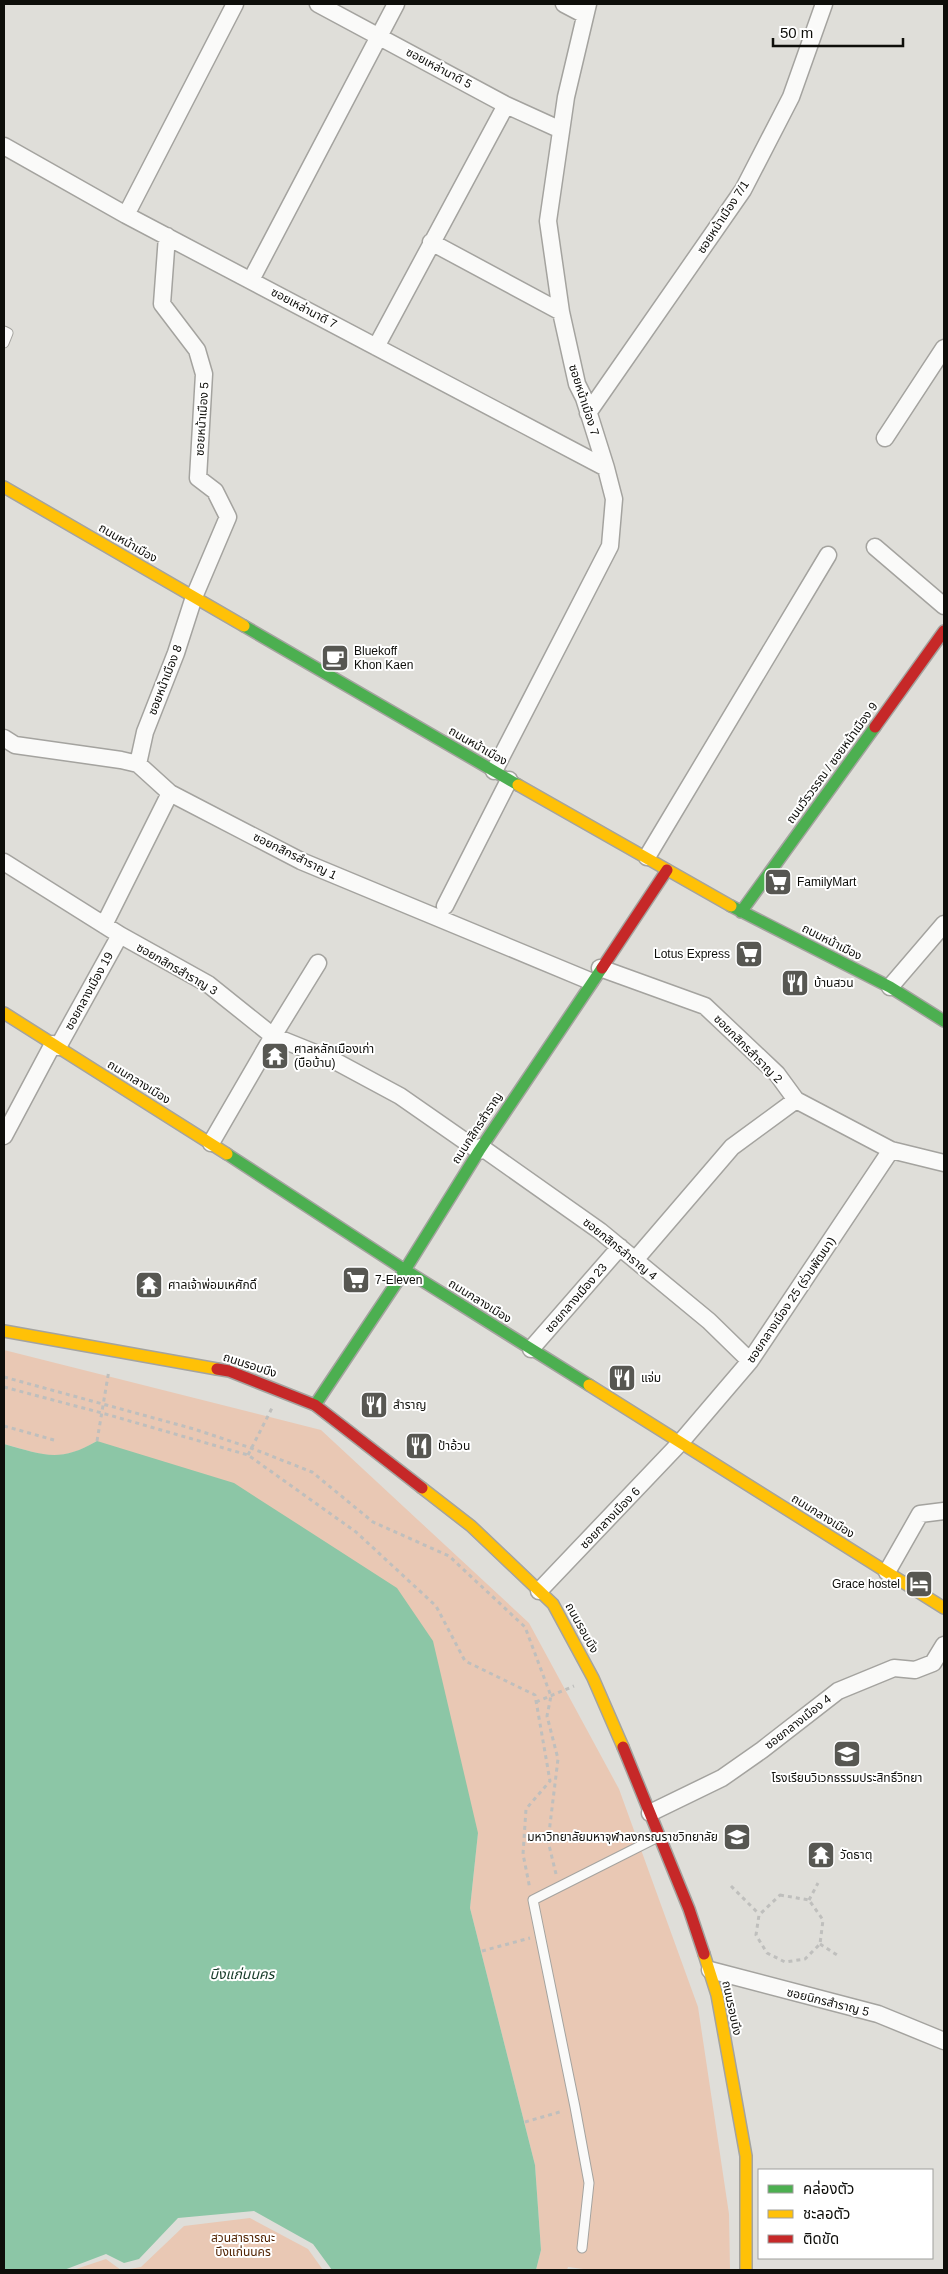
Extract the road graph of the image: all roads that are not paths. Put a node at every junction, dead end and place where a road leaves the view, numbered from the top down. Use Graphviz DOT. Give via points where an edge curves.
graph roads {
  1 [pos="235,4"];
  2 [pos="318,4"];
  3 [pos="396,4"];
  4 [pos="564,4"];
  5 [pos="824,4"];
  6 [pos="586,9"];
  7 [pos="380,36"];
  8 [pos="506,105"];
  9 [pos="560,130"];
  10 [pos="4,146"];
  11 [pos="126,215"];
  12 [pos="167,236"];
  13 [pos="432,242"];
  14 [pos="251,280"];
  15 [pos="561,312"];
  16 [pos="4,331"];
  17 [pos="4,343"];
  18 [pos="376,347"];
  19 [pos="944,348"];
  20 [pos="588,413"];
  21 [pos="885,438"];
  22 [pos="606,468"];
  23 [pos="4,487"];
  24 [pos="875,547"];
  25 [pos="828,555"];
  26 [pos="194,597"];
  27 [pos="944,606"];
  28 [pos="944,631"];
  29 [pos="4,738"];
  30 [pos="138,764"];
  31 [pos="494,771"];
  32 [pos="509,780"];
  33 [pos="170,793"];
  34 [pos="647,857"];
  35 [pos="4,862"];
  36 [pos="667,870"];
  37 [pos="445,906"];
  38 [pos="741,912"];
  39 [pos="944,924"];
  40 [pos="104,926"];
  41 [pos="120,935"];
  42 [pos="318,963"];
  43 [pos="595,975"];
  44 [pos="890,987"];
  45 [pos="4,1013"];
  46 [pos="944,1021"];
  47 [pos="273,1036"];
  48 [pos="55,1046"];
  49 [pos="796,1100"];
  50 [pos="4,1136"];
  51 [pos="211,1143"];
  52 [pos="480,1149"];
  53 [pos="892,1150"];
  54 [pos="944,1163"];
  55 [pos="620,1247"];
  56 [pos="635,1260"];
  57 [pos="405,1270"];
  58 [pos="4,1331"];
  59 [pos="531,1349"];
  60 [pos="750,1361"];
  61 [pos="315,1405"];
  62 [pos="680,1443"];
  63 [pos="944,1511"];
  64 [pos="887,1572"];
  65 [pos="539,1592"];
  66 [pos="944,1608"];
  67 [pos="944,1645"];
  68 [pos="650,1813"];
  69 [pos="658,1837"];
  70 [pos="710,1970"];
  71 [pos="944,2041"];
  72 [pos="582,2248"];
  73 [pos="746,2270"];
  1 -- 11 [label="street"];
  2 -- 7 [label="street, ซอยเหล่านาดี 5"];
  3 -- 7 [label="street"];
  4 -- 6 [label="street"];
  5 -- 20 [label="street, ซอยหน้าเมือง 7/1" via="791,97 743,190"];
  6 -- 9 [label="street, ซอยหน้าเมือง 7"];
  7 -- 8 [label="street, ซอยเหล่านาดี 5"];
  7 -- 14 [label="street"];
  8 -- 9 [label="street, ซอยเหล่านาดี 5"];
  8 -- 13 [label="street"];
  9 -- 15 [label="street, ซอยหน้าเมือง 7" via="548,221"];
  10 -- 11 [label="street, ซอยเหล่านาดี 7"];
  11 -- 12 [label="street, ซอยเหล่านาดี 7"];
  12 -- 14 [label="street, ซอยเหล่านาดี 7"];
  12 -- 26 [label="street, ซอยหน้าเมือง 5" via="162,304 198,350 204,374 198,478 215,491 228,517"];
  13 -- 15 [label="street"];
  13 -- 18 [label="street"];
  14 -- 18 [label="street, ซอยเหล่านาดี 7"];
  15 -- 20 [label="street, ซอยหน้าเมือง 7" via="577,384"];
  16 -- 17 [label="lane" via="8,333"];
  18 -- 22 [label="street, ซอยเหล่านาดี 7"];
  19 -- 21 [label="street"];
  20 -- 22 [label="street, ซอยหน้าเมือง 7"];
  22 -- 31 [label="street, ซอยหน้าเมือง 7" via="614,499 610,546"];
  23 -- 26 [label="street, ถนนหน้าเมือง"];
  24 -- 27 [label="street"];
  25 -- 34 [label="street"];
  26 -- 30 [label="street, ซอยหน้าเมือง 8" via="145,732"];
  26 -- 31 [label="street, ถนนหน้าเมือง"];
  28 -- 38 [label="street, ถนนวีรวรรณ / ซอยหน้าเมือง 9"];
  29 -- 30 [label="street" via="15,745"];
  30 -- 33 [label="street, ซอยกสิกรสำราญ 1"];
  31 -- 32 [label="street, ถนนหน้าเมือง"];
  32 -- 34 [label="street, ถนนหน้าเมือง"];
  32 -- 37 [label="street"];
  33 -- 40 [label="street"];
  33 -- 43 [label="street, ซอยกสิกรสำราญ 1" via="302,862"];
  34 -- 36 [label="street, ถนนหน้าเมือง"];
  35 -- 40 [label="street, ซอยกสิกรสำราญ 3"];
  36 -- 38 [label="street, ถนนหน้าเมือง"];
  36 -- 43 [label="street, ถนนกสิกรสำราญ"];
  38 -- 44 [label="street, ถนนหน้าเมือง"];
  39 -- 44 [label="street"];
  40 -- 41 [label="street, ซอยกสิกรสำราญ 3"];
  41 -- 47 [label="street, ซอยกสิกรสำราญ 3" via="208,984"];
  41 -- 48 [label="street, ซอยกลางเมือง 19"];
  42 -- 47 [label="street"];
  43 -- 49 [label="street, ซอยกสิกรสำราญ 2" via="705,1006 777,1074"];
  43 -- 52 [label="street, ถนนกสิกรสำราญ"];
  44 -- 46 [label="street, ถนนหน้าเมือง"];
  45 -- 48 [label="street, ถนนกลางเมือง"];
  47 -- 51 [label="street"];
  47 -- 52 [label="street, ซอยกสิกรสำราญ 3" via="335,1061 400,1096"];
  48 -- 50 [label="street, ซอยกลางเมือง 19"];
  48 -- 51 [label="street, ถนนกลางเมือง"];
  49 -- 53 [label="street, ซอยกสิกรสำราญ 2"];
  49 -- 56 [label="street" via="732,1148"];
  51 -- 57 [label="street, ถนนกลางเมือง"];
  52 -- 55 [label="street, ซอยกสิกรสำราญ 4"];
  52 -- 57 [label="street, ถนนกสิกรสำราญ"];
  53 -- 54 [label="street, ซอยกสิกรสำราญ 2"];
  53 -- 60 [label="street, ซอยกลางเมือง 25 (ร่วมพัฒนา)"];
  55 -- 56 [label="street, ซอยกสิกรสำราญ 4"];
  55 -- 59 [label="street, ซอยกลางเมือง 23"];
  56 -- 60 [label="street, ซอยกสิกรสำราญ 4" via="709,1321"];
  57 -- 59 [label="street, ถนนกลางเมือง"];
  57 -- 61 [label="street, ถนนกสิกรสำราญ"];
  58 -- 61 [label="street, ถนนรอบบึง" via="229,1371"];
  59 -- 62 [label="street, ถนนกลางเมือง"];
  60 -- 62 [label="street, ซอยกลางเมือง 25 (ร่วมพัฒนา)"];
  61 -- 65 [label="street, ถนนรอบบึง" via="471,1526"];
  62 -- 64 [label="street, ถนนกลางเมือง"];
  62 -- 65 [label="street, ซอยกลางเมือง 6"];
  63 -- 64 [label="street" via="920,1514"];
  64 -- 66 [label="street, ถนนกลางเมือง"];
  65 -- 68 [label="street, ถนนรอบบึง" via="553,1604 594,1678"];
  67 -- 68 [label="street, ซอยกลางเมือง 4" via="933,1663 915,1670 894,1668 838,1691 722,1778"];
  68 -- 69 [label="street, ถนนรอบบึง"];
  69 -- 70 [label="street, ถนนรอบบึง" via="689,1909"];
  69 -- 72 [label="lane" via="533,1900 589,2183"];
  70 -- 71 [label="street, ซอยนิกรสำราญ 5" via="878,2014"];
  70 -- 73 [label="street, ถนนรอบบึง" via="746,2156"];
}
